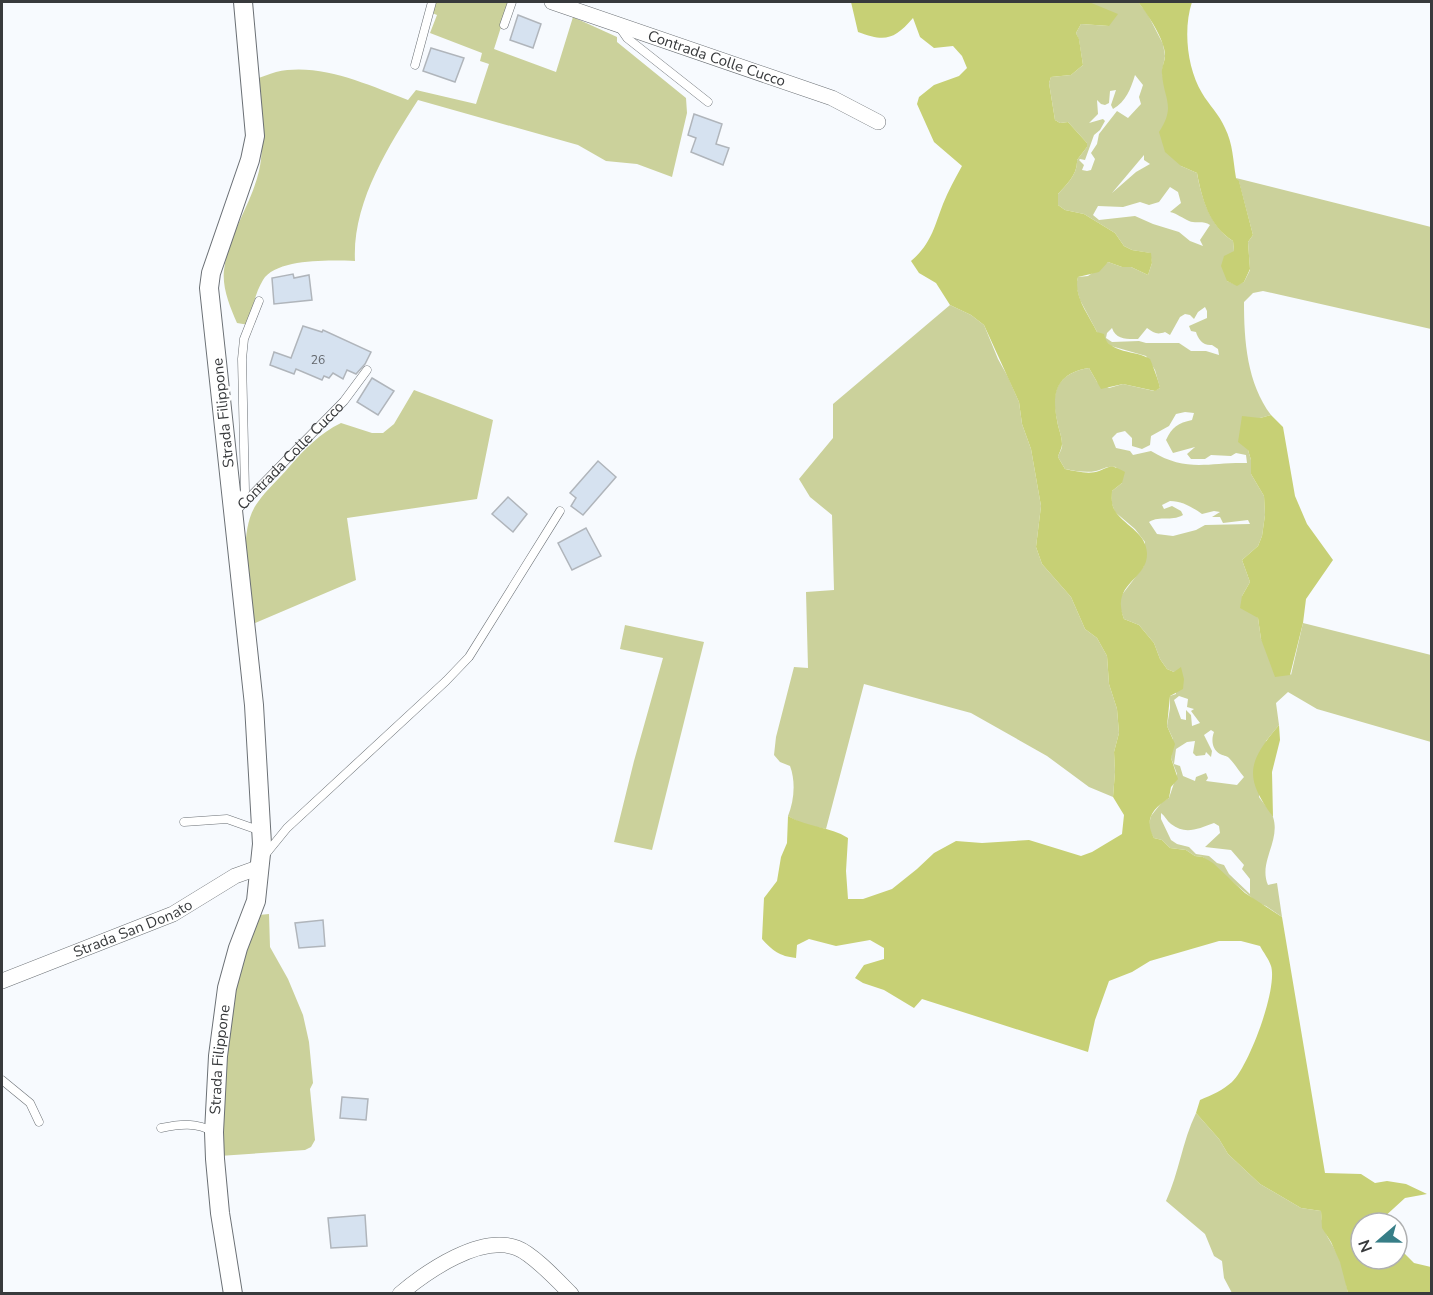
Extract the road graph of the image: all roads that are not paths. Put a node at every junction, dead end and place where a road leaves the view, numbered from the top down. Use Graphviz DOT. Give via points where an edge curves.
graph roads {
  1 [pos="243,2"];
  2 [pos="432,2"];
  3 [pos="512,2"];
  4 [pos="552,2"];
  5 [pos="504,25"];
  6 [pos="618,25"];
  7 [pos="415,65"];
  8 [pos="708,102"];
  9 [pos="878,122"];
  10 [pos="259,301"];
  11 [pos="368,370"];
  12 [pos="560,511"];
  13 [pos="234,512"];
  14 [pos="184,822"];
  15 [pos="261,831"];
  16 [pos="260,865"];
  17 [pos="2,981"];
  18 [pos="2,1080"];
  19 [pos="39,1122"];
  20 [pos="161,1128"];
  21 [pos="214,1132"];
  22 [pos="233,1293"];
  23 [pos="399,1293"];
  24 [pos="571,1293"];
  1 -- 13 [label="street, Strada Filippone" via="255,136 209,288"];
  2 -- 7 [label="lane"];
  3 -- 5 [label="lane"];
  4 -- 6 [label="street, Contrada Colle Cucco"];
  6 -- 8 [label="lane" via="627,39"];
  6 -- 9 [label="street, Contrada Colle Cucco" via="832,98"];
  10 -- 13 [label="lane, Contrada Colle Cucco" via="244,339 245,491"];
  11 -- 13 [label="lane, Contrada Colle Cucco" via="344,401"];
  12 -- 16 [label="lane" via="468,657 287,828"];
  13 -- 15 [label="street, Strada Filippone" via="254,705"];
  14 -- 15 [label="lane" via="227,819"];
  15 -- 16 [label="street, Strada Filippone"];
  16 -- 17 [label="street, Strada San Donato" via="173,914"];
  16 -- 21 [label="street, Strada Filippone" via="256,902 226,988"];
  18 -- 19 [label="lane" via="30,1104"];
  20 -- 21 [label="lane" via="202,1125"];
  21 -- 22 [label="street, Strada Filippone" via="220,1213"];
  23 -- 24 [label="street" via="465,1252 493,1244 518,1248"];
}
